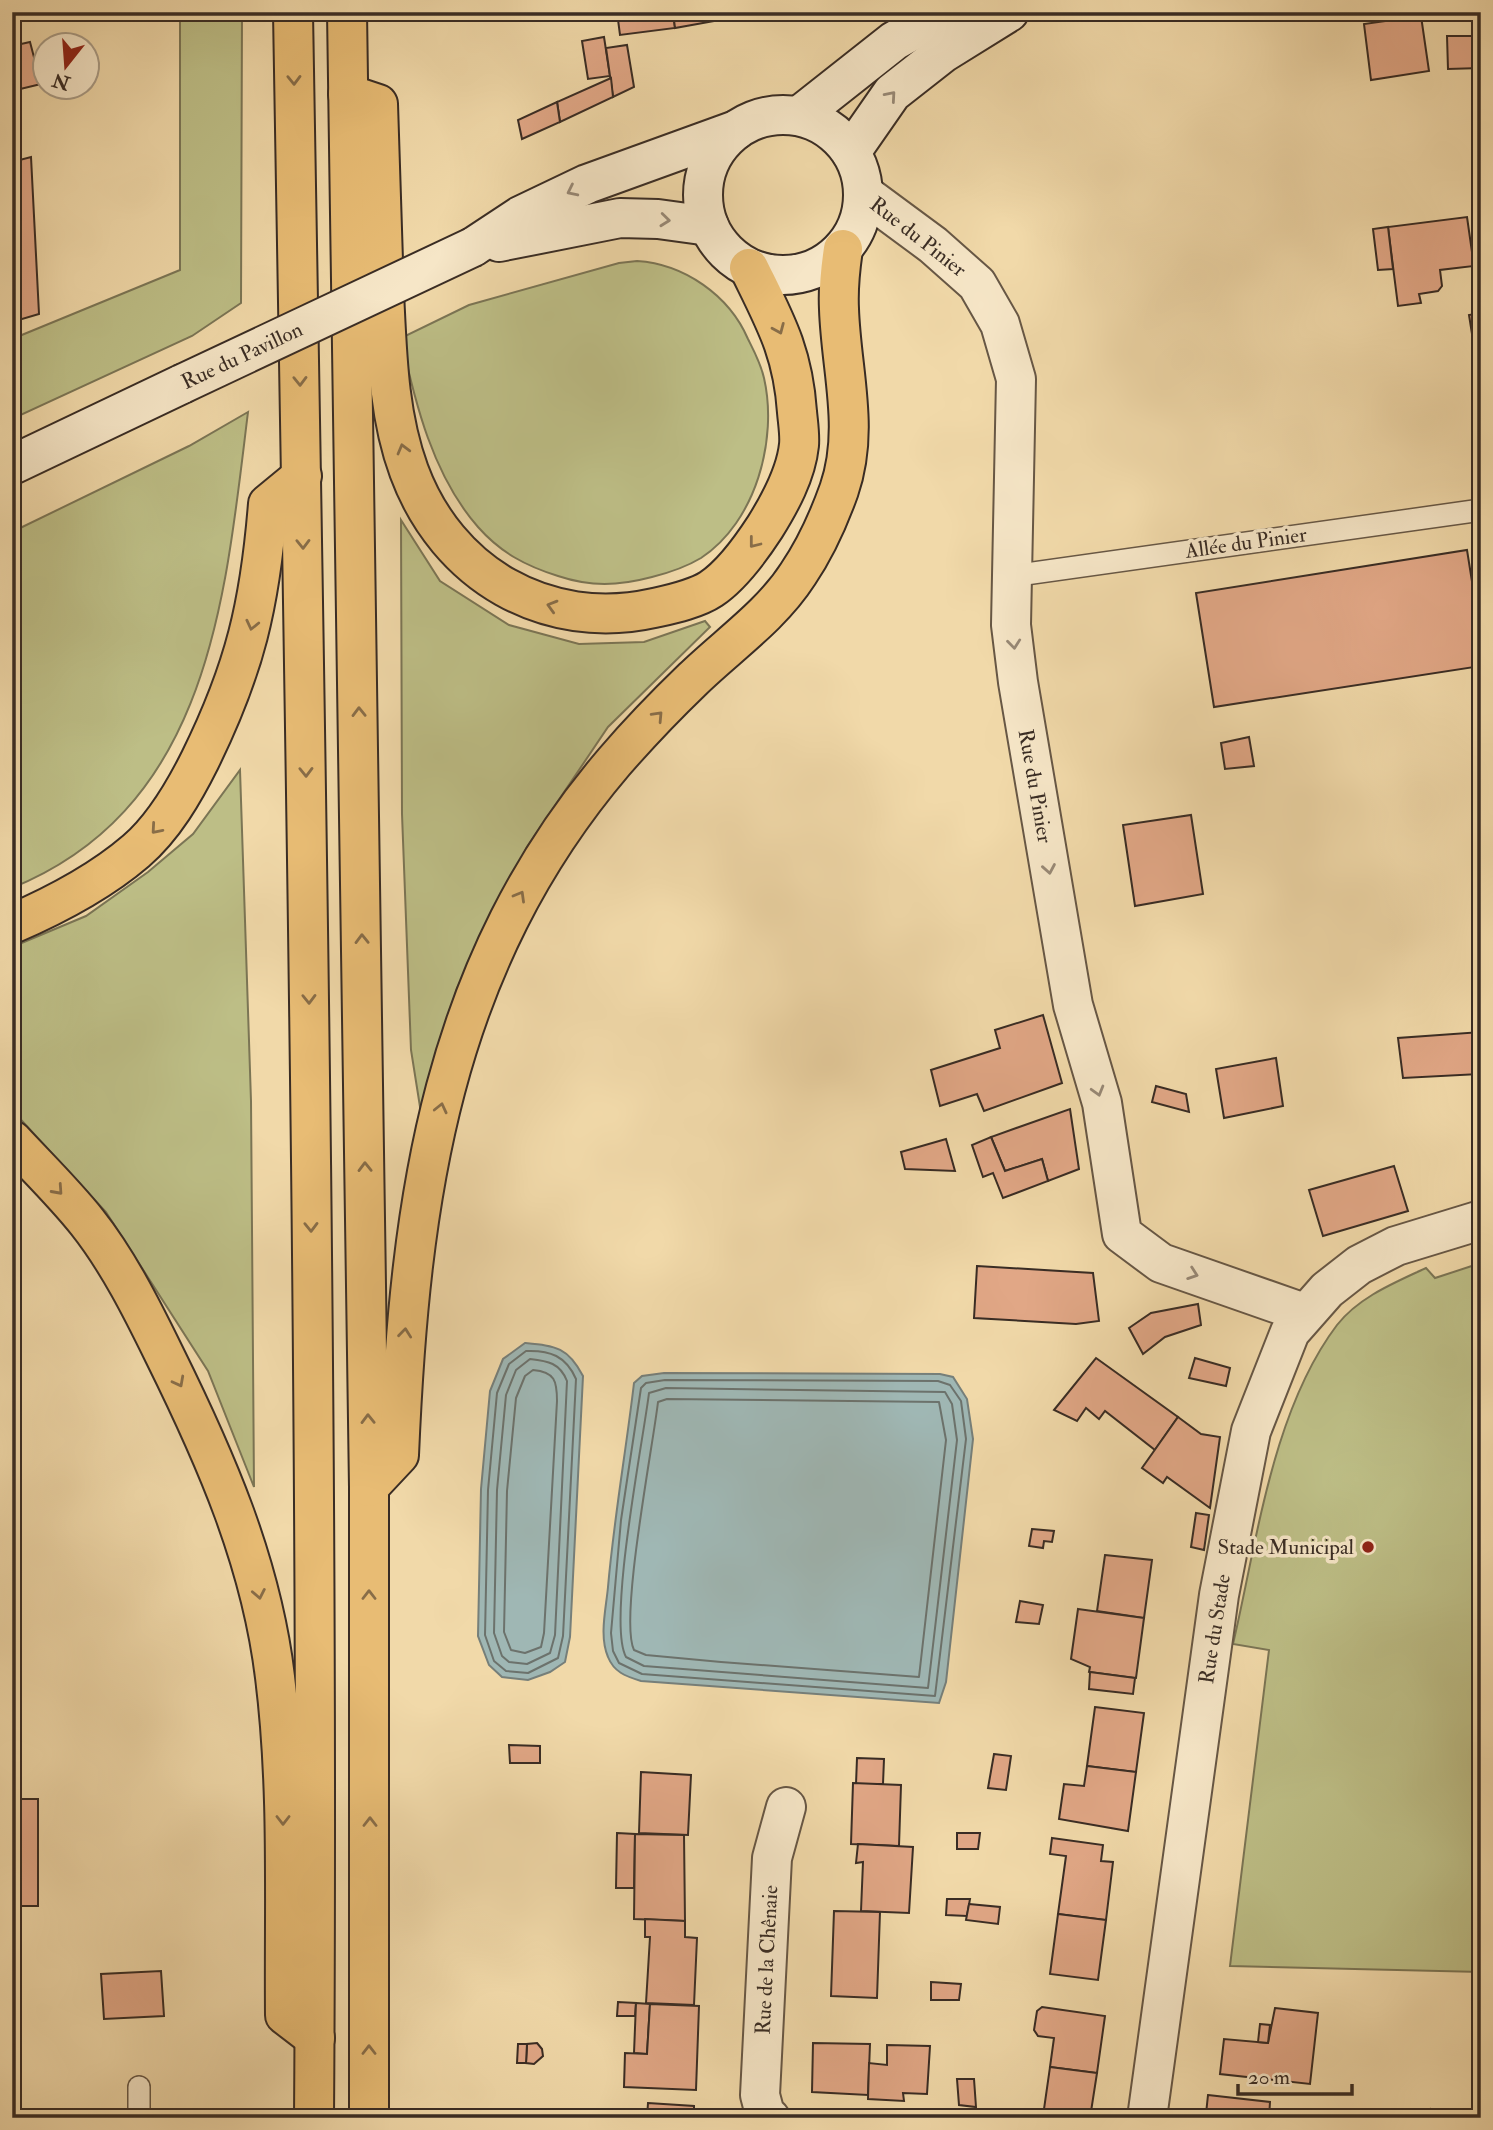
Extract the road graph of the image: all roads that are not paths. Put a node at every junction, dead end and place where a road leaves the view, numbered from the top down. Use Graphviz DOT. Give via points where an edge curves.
graph roads {
  1 [pos="293,12"];
  2 [pos="347,12"];
  3 [pos="945,12"];
  4 [pos="1009,12"];
  5 [pos="348,94"];
  6 [pos="799,116"];
  7 [pos="736,130"];
  8 [pos="851,152"];
  9 [pos="864,194"];
  10 [pos="709,226"];
  11 [pos="473,247"];
  12 [pos="843,249"];
  13 [pos="749,268"];
  14 [pos="12,465"];
  15 [pos="302,476"];
  16 [pos="1481,510"];
  17 [pos="1012,576"];
  18 [pos="12,923"];
  19 [pos="12,1140"];
  20 [pos="1481,1220"];
  21 [pos="1304,1313"];
  22 [pos="369,1487"];
  23 [pos="786,1807"];
  24 [pos="315,2038"];
  25 [pos="139,2087"];
  26 [pos="766,2117"];
  27 [pos="139,2118"];
  28 [pos="314,2118"];
  29 [pos="369,2118"];
  30 [pos="1147,2118"];
  1 -- 15 [label="highway, one-way"];
  2 -- 5 [label="highway"];
  3 -- 6 [label="street" via="894,41"];
  8 -- 4 [label="street, one-way" via="892,93 943,53"];
  13 -- 5 [label="highway, one-way" via="781,332 795,375 799,445 776,509 754,544 711,589 675,603 628,614 578,614 537,602 491,580 453,548 427,510 409,471 388,373 378,104"];
  22 -- 5 [label="highway, one-way"];
  6 -- 7 [label="street" via="766,116"];
  6 -- 8 [label="street" via="829,129"];
  7 -- 10 [label="street" via="717,149 706,173 703,200"];
  7 -- 11 [label="street, Rue du Pavillon, one-way" via="587,184 520,216"];
  8 -- 9 [label="street" via="862,175"];
  9 -- 12 [label="street" via="858,223"];
  9 -- 17 [label="street, Rue du Pinier" via="977,284 1000,324 1016,379"];
  11 -- 10 [label="street, Rue du Pavillon, one-way" via="620,218"];
  10 -- 13 [label="street" via="721,246"];
  11 -- 14 [label="street, Rue du Pavillon, bridge"];
  12 -- 13 [label="street" via="823,265 799,274 774,275"];
  22 -- 12 [label="highway, one-way" via="399,1455 415,1238 428,1161 449,1074 491,953 541,860 615,761 692,680 757,622 797,576 840,487 851,429 839,312"];
  15 -- 18 [label="highway, one-way" via="268,504 246,651 224,711 186,787 138,850 94,882"];
  15 -- 24 [label="highway, one-way" via="315,1591"];
  16 -- 17 [label="lane, Allée du Pinier"];
  17 -- 21 [label="street, Rue du Pinier, one-way" via="1011,625 1022,708 1073,1005 1102,1103 1122,1234 1161,1263"];
  19 -- 24 [label="highway, one-way" via="88,1223 142,1308 194,1411 242,1532 258,1585 275,1676 283,1790 285,2015"];
  20 -- 21 [label="street, Rue du Stade" via="1396,1247 1359,1265"];
  21 -- 30 [label="street, Rue du Stade" via="1287,1339 1251,1431 1210,1655"];
  29 -- 22 [label="highway, one-way"];
  23 -- 26 [label="street, Rue de la Chênaie" via="772,1858 760,2095"];
  24 -- 28 [label="highway"];
  25 -- 27 [label="lane"];
}
